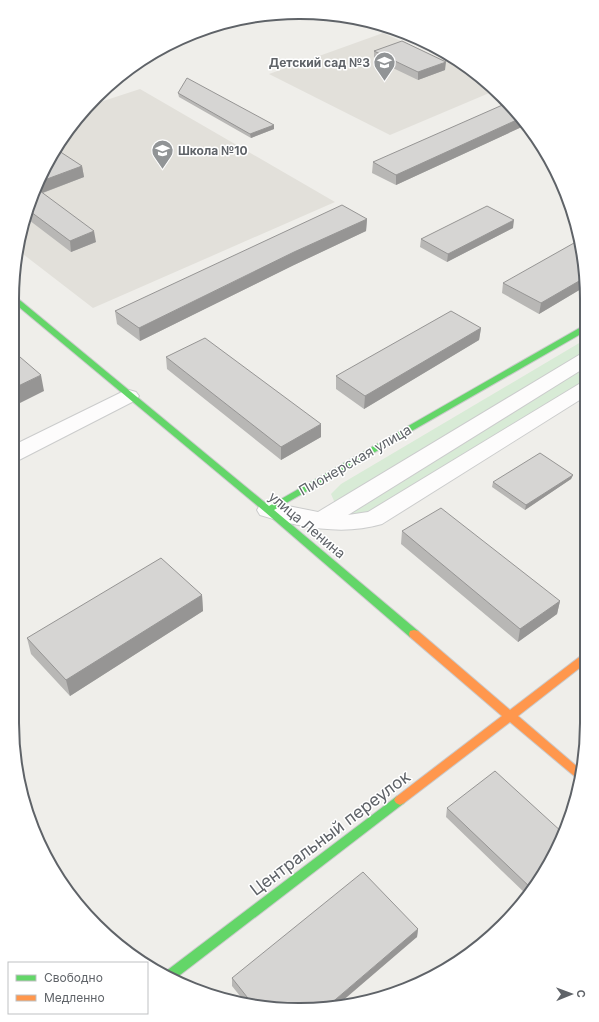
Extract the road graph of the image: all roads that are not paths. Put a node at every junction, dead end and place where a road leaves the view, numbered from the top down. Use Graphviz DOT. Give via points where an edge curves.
graph roads {
  1 [pos="19,304"];
  2 [pos="580,331"];
  3 [pos="580,363"];
  4 [pos="580,392"];
  5 [pos="129,396"];
  6 [pos="19,451"];
  7 [pos="268,510"];
  8 [pos="321,521"];
  9 [pos="580,663"];
  10 [pos="510,716"];
  11 [pos="576,772"];
  12 [pos="173,973"];
  1 -- 5 [label="street, улица Ленина"];
  2 -- 7 [label="street, Пионерская улица"];
  3 -- 8 [label="street"];
  4 -- 8 [label="street, Пионерская улица" via="374,519 360,522"];
  5 -- 6 [label="street"];
  5 -- 7 [label="street, улица Ленина"];
  7 -- 8 [label="street, Пионерская улица"];
  7 -- 10 [label="street, улица Ленина"];
  9 -- 10 [label="street, Центральный переулок"];
  10 -- 11 [label="street, улица Ленина"];
  10 -- 12 [label="street, Центральный переулок"];
}
